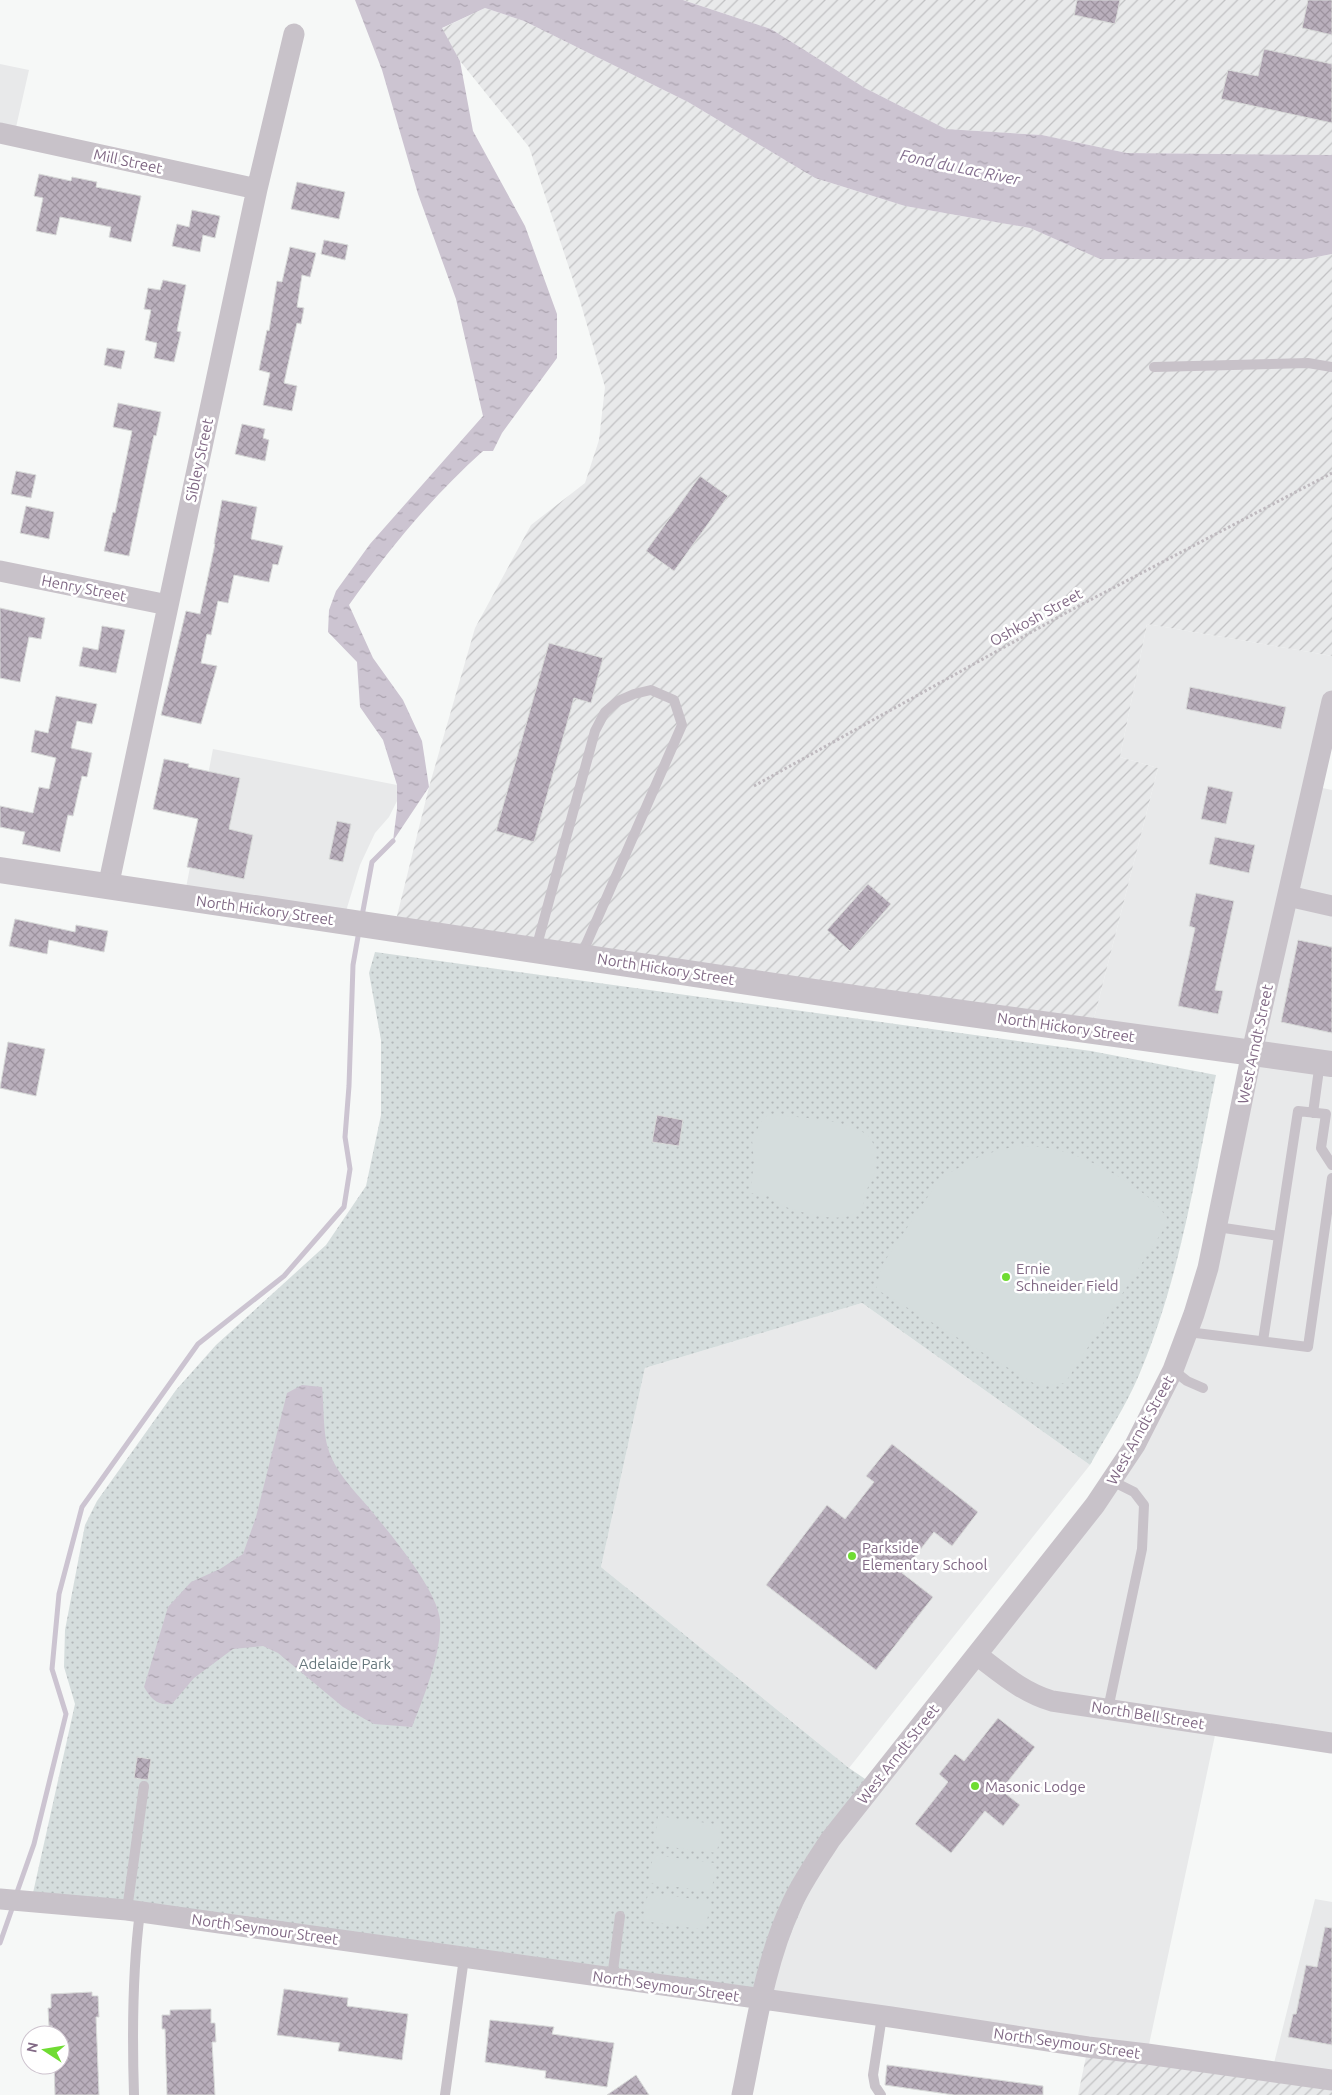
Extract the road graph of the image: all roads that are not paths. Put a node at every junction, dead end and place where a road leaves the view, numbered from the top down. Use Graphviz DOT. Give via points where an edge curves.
graph roads {
  1 [pos="294,34"];
  2 [pos="0,133"];
  3 [pos="257,189"];
  4 [pos="1154,367"];
  5 [pos="1332,367"];
  6 [pos="0,571"];
  7 [pos="168,605"];
  8 [pos="1332,701"];
  9 [pos="0,870"];
  10 [pos="108,887"];
  11 [pos="1288,896"];
  12 [pos="1332,906"];
  13 [pos="536,949"];
  14 [pos="581,956"];
  15 [pos="1252,1052"];
  16 [pos="1326,1063"];
  17 [pos="1313,1113"];
  18 [pos="1332,1165"];
  19 [pos="1332,1178"];
  20 [pos="1217,1227"];
  21 [pos="1279,1236"];
  22 [pos="1188,1332"];
  23 [pos="1263,1341"];
  24 [pos="1173,1370"];
  25 [pos="1203,1388"];
  26 [pos="1112,1481"];
  27 [pos="977,1655"];
  28 [pos="1108,1709"];
  29 [pos="1332,1743"];
  30 [pos="144,1786"];
  31 [pos="3,1899"];
  32 [pos="133,1911"];
  33 [pos="620,1916"];
  34 [pos="464,1958"];
  35 [pos="612,1978"];
  36 [pos="763,1999"];
  37 [pos="882,2016"];
  38 [pos="1332,2080"];
  39 [pos="134,2095"];
  40 [pos="445,2095"];
  41 [pos="742,2095"];
  42 [pos="881,2095"];
  1 -- 3 [label="street, Sibley Street"];
  2 -- 3 [label="street, Mill Street"];
  3 -- 7 [label="street, Sibley Street"];
  4 -- 5 [label="lane" via="1308,363"];
  6 -- 7 [label="street, Henry Street"];
  7 -- 10 [label="street, Sibley Street"];
  8 -- 11 [label="street, West Arndt Street"];
  9 -- 10 [label="street, North Hickory Street"];
  10 -- 13 [label="street, North Hickory Street"];
  11 -- 12 [label="street"];
  11 -- 15 [label="street, West Arndt Street"];
  13 -- 14 [label="street, North Hickory Street"];
  13 -- 14 [label="lane" via="595,731 605,712 618,701 651,690 674,700 682,725"];
  14 -- 15 [label="street, North Hickory Street" via="862,999"];
  15 -- 16 [label="street, North Hickory Street"];
  15 -- 20 [label="street, West Arndt Street"];
  16 -- 17 [label="lane"];
  17 -- 18 [label="lane" via="1326,1114 1321,1148"];
  17 -- 21 [label="lane" via="1298,1111"];
  19 -- 23 [label="lane" via="1308,1347"];
  20 -- 21 [label="lane"];
  20 -- 22 [label="street, West Arndt Street"];
  21 -- 23 [label="lane"];
  22 -- 23 [label="lane"];
  22 -- 24 [label="street, West Arndt Street"];
  24 -- 25 [label="lane"];
  24 -- 26 [label="street, West Arndt Street" via="1152,1414"];
  26 -- 27 [label="street, West Arndt Street"];
  26 -- 28 [label="lane" via="1134,1492 1144,1505 1142,1549"];
  27 -- 28 [label="street, North Bell Street" via="1030,1693 1052,1701"];
  27 -- 36 [label="street, West Arndt Street" via="830,1840 806,1877 790,1906 780,1934"];
  28 -- 29 [label="street, North Bell Street"];
  30 -- 32 [label="lane"];
  31 -- 32 [label="street, North Seymour Street"];
  32 -- 34 [label="street, North Seymour Street"];
  32 -- 39 [label="lane"];
  33 -- 35 [label="lane"];
  34 -- 35 [label="street, North Seymour Street"];
  34 -- 40 [label="lane"];
  35 -- 36 [label="street, North Seymour Street"];
  36 -- 37 [label="street, North Seymour Street"];
  36 -- 41 [label="street, West Arndt Street"];
  37 -- 38 [label="street, North Seymour Street"];
  37 -- 42 [label="lane" via="873,2075"];
}
